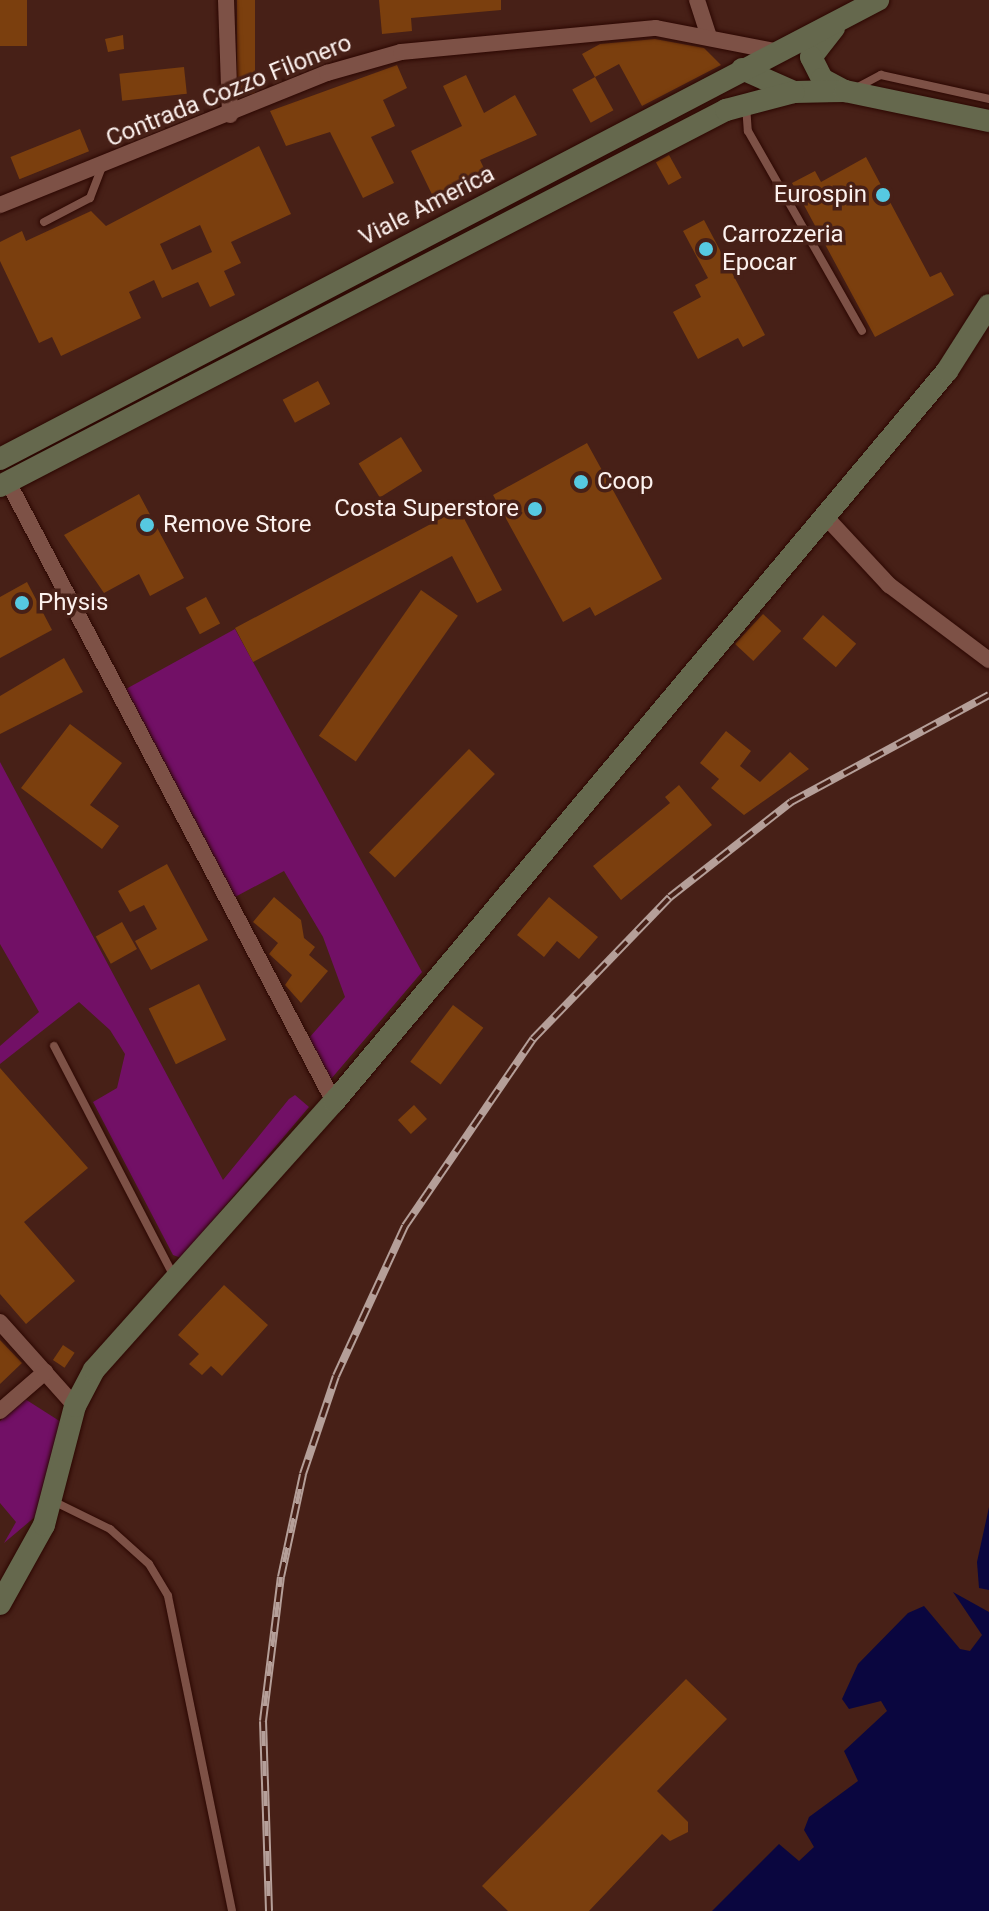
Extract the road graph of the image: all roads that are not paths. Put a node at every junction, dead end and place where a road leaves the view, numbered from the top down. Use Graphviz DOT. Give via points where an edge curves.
graph roads {
  1 [pos="226,0"];
  2 [pos="697,0"];
  3 [pos="876,1"];
  4 [pos="714,38"];
  5 [pos="774,51"];
  6 [pos="742,69"];
  7 [pos="848,91"];
  8 [pos="794,92"];
  9 [pos="989,99"];
  10 [pos="746,104"];
  11 [pos="918,108"];
  12 [pos="230,115"];
  13 [pos="989,121"];
  14 [pos="989,135"];
  15 [pos="102,167"];
  16 [pos="0,205"];
  17 [pos="44,222"];
  18 [pos="989,305"];
  19 [pos="862,331"];
  20 [pos="0,459"];
  21 [pos="4,484"];
  22 [pos="824,515"];
  23 [pos="989,660"];
  24 [pos="54,1046"];
  25 [pos="334,1102"];
  26 [pos="176,1281"];
  27 [pos="0,1322"];
  28 [pos="45,1372"];
  29 [pos="75,1406"];
  30 [pos="0,1411"];
  31 [pos="52,1501"];
  32 [pos="0,1604"];
  33 [pos="232,1911"];
  1 -- 12 [label="street"];
  2 -- 4 [label="street"];
  3 -- 5 [label="main road, Viale America"];
  3 -- 7 [label="main road" via="814,46 822,79"];
  4 -- 5 [label="street, Contrada Cozzo Filonero"];
  4 -- 6 [label="street"];
  4 -- 12 [label="street, Contrada Cozzo Filonero" via="625,29 426,47 327,73"];
  5 -- 6 [label="main road, Viale America"];
  6 -- 8 [label="main road"];
  6 -- 20 [label="main road, Viale America"];
  7 -- 8 [label="main road"];
  7 -- 9 [label="lane" via="881,75"];
  7 -- 11 [label="main road"];
  8 -- 10 [label="main road"];
  10 -- 19 [label="lane" via="748,131"];
  10 -- 21 [label="main road"];
  11 -- 13 [label="main road"];
  11 -- 14 [label="main road"];
  12 -- 15 [label="street, Contrada Cozzo Filonero"];
  15 -- 16 [label="street, Contrada Cozzo Filonero"];
  15 -- 17 [label="lane" via="90,198"];
  18 -- 22 [label="main road" via="947,371"];
  21 -- 25 [label="street"];
  22 -- 23 [label="street" via="889,585"];
  22 -- 25 [label="main road"];
  24 -- 26 [label="lane"];
  25 -- 26 [label="main road"];
  26 -- 29 [label="main road" via="94,1370"];
  27 -- 28 [label="street"];
  28 -- 29 [label="street"];
  28 -- 30 [label="street"];
  29 -- 31 [label="main road"];
  31 -- 32 [label="main road" via="28,1561"];
  31 -- 33 [label="lane" via="110,1529 149,1564 168,1596"];
}
